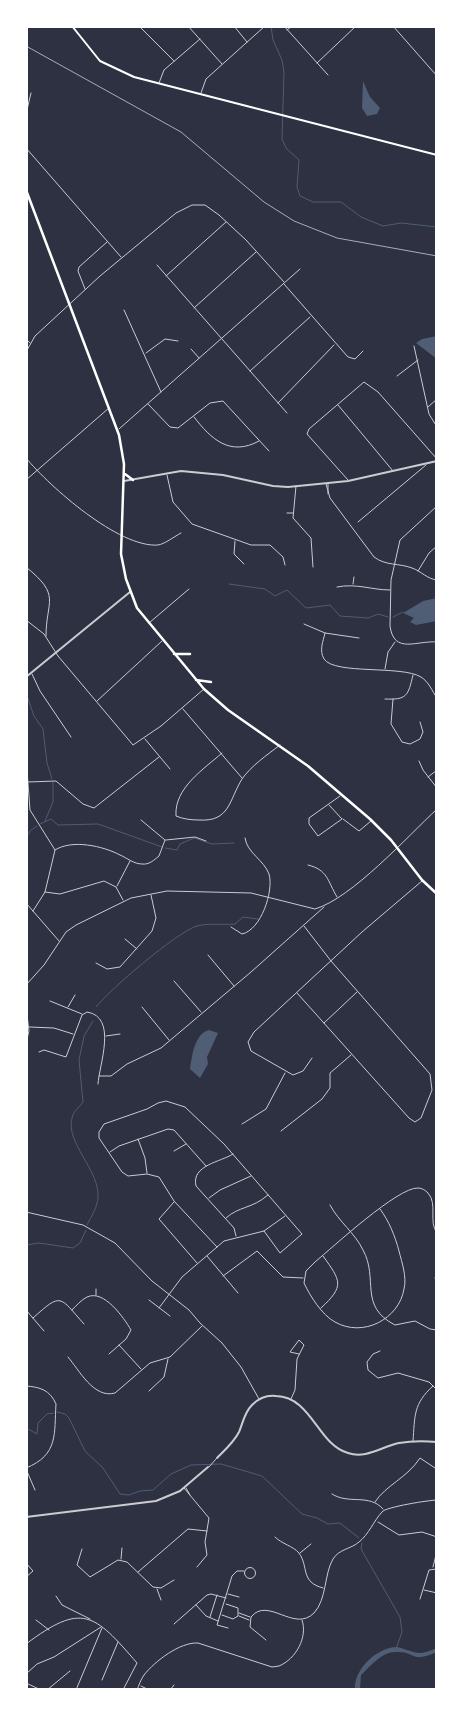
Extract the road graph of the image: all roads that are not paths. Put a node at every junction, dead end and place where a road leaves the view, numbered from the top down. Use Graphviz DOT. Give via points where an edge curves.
graph roads {
  1 [pos="72,26"];
  2 [pos="139,26"];
  3 [pos="188,26"];
  4 [pos="234,26"];
  5 [pos="265,26"];
  6 [pos="284,26"];
  7 [pos="292,26"];
  8 [pos="356,26"];
  9 [pos="393,26"];
  10 [pos="287,30"];
  11 [pos="200,39"];
  12 [pos="247,43"];
  13 [pos="174,61"];
  14 [pos="317,63"];
  15 [pos="222,65"];
  16 [pos="328,74"];
  17 [pos="437,76"];
  18 [pos="158,84"];
  19 [pos="31,93"];
  20 [pos="201,95"];
  21 [pos="26,114"];
  22 [pos="26,148"];
  23 [pos="437,155"];
  24 [pos="26,190"];
  25 [pos="31,202"];
  26 [pos="27,204"];
  27 [pos="227,222"];
  28 [pos="108,241"];
  29 [pos="257,252"];
  30 [pos="121,258"];
  31 [pos="157,265"];
  32 [pos="300,269"];
  33 [pos="166,276"];
  34 [pos="284,283"];
  35 [pos="85,289"];
  36 [pos="70,304"];
  37 [pos="194,308"];
  38 [pos="124,310"];
  39 [pos="311,317"];
  40 [pos="26,339"];
  41 [pos="222,339"];
  42 [pos="178,341"];
  43 [pos="30,343"];
  44 [pos="335,344"];
  45 [pos="414,346"];
  46 [pos="191,350"];
  47 [pos="363,351"];
  48 [pos="26,352"];
  49 [pos="145,354"];
  50 [pos="200,359"];
  51 [pos="419,360"];
  52 [pos="250,371"];
  53 [pos="397,376"];
  54 [pos="162,392"];
  55 [pos="437,399"];
  56 [pos="278,403"];
  57 [pos="148,404"];
  58 [pos="337,404"];
  59 [pos="428,407"];
  60 [pos="109,408"];
  61 [pos="288,413"];
  62 [pos="194,417"];
  63 [pos="437,426"];
  64 [pos="118,430"];
  65 [pos="260,441"];
  66 [pos="269,451"];
  67 [pos="26,458"];
  68 [pos="437,460"];
  69 [pos="426,464"];
  70 [pos="37,471"];
  71 [pos="394,472"];
  72 [pos="124,473"];
  73 [pos="167,474"];
  74 [pos="26,480"];
  75 [pos="133,480"];
  76 [pos="348,481"];
  77 [pos="124,482"];
  78 [pos="327,482"];
  79 [pos="332,482"];
  80 [pos="296,486"];
  81 [pos="329,490"];
  82 [pos="328,495"];
  83 [pos="437,506"];
  84 [pos="286,513"];
  85 [pos="294,513"];
  86 [pos="358,522"];
  87 [pos="181,532"];
  88 [pos="123,538"];
  89 [pos="235,540"];
  90 [pos="437,546"];
  91 [pos="244,564"];
  92 [pos="285,565"];
  93 [pos="394,565"];
  94 [pos="313,567"];
  95 [pos="26,568"];
  96 [pos="418,571"];
  97 [pos="354,577"];
  98 [pos="437,580"];
  99 [pos="353,585"];
  100 [pos="337,587"];
  101 [pos="189,588"];
  102 [pos="391,590"];
  103 [pos="130,592"];
  104 [pos="26,620"];
  105 [pos="149,623"];
  106 [pos="304,624"];
  107 [pos="325,633"];
  108 [pos="46,637"];
  109 [pos="359,638"];
  110 [pos="163,640"];
  111 [pos="396,641"];
  112 [pos="437,642"];
  113 [pos="56,652"];
  114 [pos="174,654"];
  115 [pos="190,654"];
  116 [pos="385,669"];
  117 [pos="31,673"];
  118 [pos="414,674"];
  119 [pos="26,677"];
  120 [pos="196,680"];
  121 [pos="211,682"];
  122 [pos="204,689"];
  123 [pos="437,698"];
  124 [pos="385,699"];
  125 [pos="393,699"];
  126 [pos="97,702"];
  127 [pos="182,708"];
  128 [pos="420,722"];
  129 [pos="71,737"];
  130 [pos="145,738"];
  131 [pos="280,744"];
  132 [pos="222,753"];
  133 [pos="26,757"];
  134 [pos="159,757"];
  135 [pos="419,761"];
  136 [pos="170,769"];
  137 [pos="437,770"];
  138 [pos="428,777"];
  139 [pos="242,779"];
  140 [pos="28,782"];
  141 [pos="437,788"];
  142 [pos="342,795"];
  143 [pos="329,805"];
  144 [pos="26,807"];
  145 [pos="29,807"];
  146 [pos="437,809"];
  147 [pos="342,819"];
  148 [pos="141,820"];
  149 [pos="372,820"];
  150 [pos="245,838"];
  151 [pos="165,840"];
  152 [pos="206,841"];
  153 [pos="396,847"];
  154 [pos="55,850"];
  155 [pos="130,860"];
  156 [pos="308,865"];
  157 [pos="422,880"];
  158 [pos="116,887"];
  159 [pos="45,892"];
  160 [pos="151,894"];
  161 [pos="437,894"];
  162 [pos="268,897"];
  163 [pos="338,898"];
  164 [pos="123,900"];
  165 [pos="26,903"];
  166 [pos="325,906"];
  167 [pos="33,911"];
  168 [pos="304,926"];
  169 [pos="231,927"];
  170 [pos="125,939"];
  171 [pos="59,941"];
  172 [pos="137,950"];
  173 [pos="208,955"];
  174 [pos="331,961"];
  175 [pos="96,963"];
  176 [pos="174,981"];
  177 [pos="26,985"];
  178 [pos="234,986"];
  179 [pos="358,992"];
  180 [pos="297,993"];
  181 [pos="74,995"];
  182 [pos="50,1001"];
  183 [pos="26,1007"];
  184 [pos="142,1007"];
  185 [pos="68,1008"];
  186 [pos="202,1012"];
  187 [pos="82,1014"];
  188 [pos="324,1023"];
  189 [pos="29,1028"];
  190 [pos="120,1034"];
  191 [pos="74,1035"];
  192 [pos="105,1036"];
  193 [pos="169,1040"];
  194 [pos="26,1043"];
  195 [pos="39,1052"];
  196 [pos="352,1054"];
  197 [pos="312,1058"];
  198 [pos="286,1072"];
  199 [pos="99,1076"];
  200 [pos="98,1084"];
  201 [pos="242,1124"];
  202 [pos="281,1131"];
  203 [pos="138,1139"];
  204 [pos="186,1143"];
  205 [pos="110,1152"];
  206 [pos="174,1152"];
  207 [pos="233,1154"];
  208 [pos="206,1166"];
  209 [pos="147,1174"];
  210 [pos="252,1175"];
  211 [pos="268,1195"];
  212 [pos="208,1199"];
  213 [pos="174,1201"];
  214 [pos="330,1205"];
  215 [pos="380,1209"];
  216 [pos="26,1212"];
  217 [pos="285,1215"];
  218 [pos="226,1218"];
  219 [pos="264,1231"];
  220 [pos="350,1232"];
  221 [pos="437,1233"];
  222 [pos="236,1237"];
  223 [pos="217,1247"];
  224 [pos="207,1256"];
  225 [pos="323,1256"];
  226 [pos="197,1264"];
  227 [pos="437,1273"];
  228 [pos="223,1276"];
  229 [pos="304,1278"];
  230 [pos="435,1278"];
  231 [pos="96,1289"];
  232 [pos="238,1293"];
  233 [pos="169,1294"];
  234 [pos="96,1296"];
  235 [pos="149,1300"];
  236 [pos="159,1308"];
  237 [pos="321,1308"];
  238 [pos="26,1310"];
  239 [pos="72,1310"];
  240 [pos="170,1316"];
  241 [pos="34,1318"];
  242 [pos="386,1320"];
  243 [pos="84,1324"];
  244 [pos="203,1326"];
  245 [pos="437,1330"];
  246 [pos="44,1331"];
  247 [pos="119,1345"];
  248 [pos="380,1351"];
  249 [pos="109,1354"];
  250 [pos="299,1354"];
  251 [pos="68,1357"];
  252 [pos="167,1359"];
  253 [pos="142,1370"];
  254 [pos="26,1386"];
  255 [pos="433,1386"];
  256 [pos="437,1390"];
  257 [pos="149,1391"];
  258 [pos="290,1399"];
  259 [pos="260,1400"];
  260 [pos="413,1442"];
  261 [pos="437,1442"];
  262 [pos="217,1458"];
  263 [pos="208,1467"];
  264 [pos="26,1468"];
  265 [pos="435,1468"];
  266 [pos="185,1488"];
  267 [pos="35,1490"];
  268 [pos="332,1494"];
  269 [pos="437,1500"];
  270 [pos="375,1502"];
  271 [pos="383,1510"];
  272 [pos="26,1517"];
  273 [pos="376,1521"];
  274 [pos="208,1532"];
  275 [pos="437,1536"];
  276 [pos="275,1537"];
  277 [pos="311,1544"];
  278 [pos="122,1548"];
  279 [pos="82,1549"];
  280 [pos="437,1551"];
  281 [pos="299,1553"];
  282 [pos="121,1560"];
  283 [pos="26,1563"];
  284 [pos="197,1567"];
  285 [pos="432,1568"];
  286 [pos="437,1569"];
  287 [pos="244,1571"];
  288 [pos="137,1573"];
  289 [pos="26,1577"];
  290 [pos="174,1580"];
  291 [pos="157,1588"];
  292 [pos="323,1588"];
  293 [pos="423,1590"];
  294 [pos="437,1593"];
  295 [pos="228,1594"];
  296 [pos="217,1595"];
  297 [pos="56,1596"];
  298 [pos="239,1597"];
  299 [pos="226,1598"];
  300 [pos="162,1600"];
  301 [pos="420,1600"];
  302 [pos="225,1604"];
  303 [pos="196,1605"];
  304 [pos="239,1613"];
  305 [pos="221,1615"];
  306 [pos="238,1616"];
  307 [pos="210,1617"];
  308 [pos="250,1617"];
  309 [pos="302,1619"];
  310 [pos="36,1620"];
  311 [pos="250,1620"];
  312 [pos="94,1621"];
  313 [pos="219,1621"];
  314 [pos="174,1624"];
  315 [pos="102,1627"];
  316 [pos="228,1628"];
  317 [pos="49,1630"];
  318 [pos="266,1640"];
  319 [pos="118,1641"];
  320 [pos="26,1644"];
  321 [pos="70,1671"];
  322 [pos="26,1674"];
  323 [pos="102,1680"];
  324 [pos="26,1683"];
  325 [pos="140,1685"];
  326 [pos="174,1685"];
  327 [pos="41,1690"];
  328 [pos="47,1690"];
  329 [pos="76,1690"];
  330 [pos="123,1690"];
  331 [pos="137,1690"];
  332 [pos="149,1690"];
  333 [pos="170,1690"];
  1 -- 18 [label="main road" via="104,64"];
  2 -- 13 [label="street"];
  3 -- 11 [label="street"];
  4 -- 12 [label="street"];
  5 -- 12 [label="street"];
  6 -- 10 [label="street"];
  7 -- 10 [label="street"];
  8 -- 14 [label="street"];
  9 -- 17 [label="street"];
  10 -- 14 [label="street"];
  11 -- 13 [label="street"];
  11 -- 15 [label="street"];
  12 -- 15 [label="street"];
  13 -- 18 [label="street" via="162,72"];
  14 -- 16 [label="street"];
  15 -- 20 [label="street" via="205,81"];
  18 -- 20 [label="main road"];
  19 -- 21 [label="street"];
  20 -- 23 [label="main road"];
  22 -- 28 [label="street"];
  24 -- 25 [label="main road"];
  25 -- 26 [label="street"];
  25 -- 36 [label="main road"];
  27 -- 29 [label="street"];
  27 -- 30 [label="street" via="205,205 188,206"];
  27 -- 33 [label="street"];
  28 -- 30 [label="street"];
  28 -- 35 [label="street" via="78,269"];
  29 -- 34 [label="street"];
  29 -- 37 [label="street"];
  30 -- 35 [label="street"];
  31 -- 33 [label="street"];
  32 -- 34 [label="street"];
  33 -- 37 [label="street"];
  34 -- 39 [label="street"];
  34 -- 41 [label="street"];
  35 -- 36 [label="street"];
  36 -- 43 [label="street"];
  36 -- 60 [label="main road"];
  37 -- 41 [label="street"];
  38 -- 49 [label="street"];
  39 -- 44 [label="street"];
  39 -- 52 [label="street"];
  40 -- 43 [label="street"];
  41 -- 50 [label="street"];
  41 -- 52 [label="street"];
  42 -- 49 [label="street" via="165,339"];
  43 -- 48 [label="street"];
  44 -- 47 [label="street" via="352,359"];
  44 -- 56 [label="street"];
  45 -- 51 [label="street"];
  46 -- 50 [label="street"];
  49 -- 54 [label="street"];
  50 -- 54 [label="street"];
  51 -- 53 [label="street"];
  51 -- 59 [label="street"];
  52 -- 56 [label="street"];
  54 -- 57 [label="street"];
  55 -- 59 [label="street"];
  56 -- 61 [label="street"];
  57 -- 62 [label="street" via="170,427 182,427"];
  57 -- 64 [label="street"];
  58 -- 68 [label="street" via="364,382 378,393"];
  58 -- 71 [label="street"];
  58 -- 76 [label="street" via="307,434"];
  59 -- 63 [label="street"];
  60 -- 64 [label="main road"];
  60 -- 70 [label="street"];
  62 -- 65 [label="street" via="223,446 235,448"];
  62 -- 65 [label="street" via="210,403 223,401"];
  64 -- 72 [label="main road"];
  65 -- 66 [label="street"];
  67 -- 70 [label="street"];
  68 -- 69 [label="street"];
  69 -- 71 [label="street"];
  69 -- 86 [label="street"];
  70 -- 74 [label="street"];
  70 -- 88 [label="street"];
  71 -- 76 [label="street"];
  72 -- 75 [label="main road"];
  72 -- 77 [label="main road"];
  73 -- 75 [label="street"];
  73 -- 80 [label="street" via="207,472 273,486"];
  73 -- 89 [label="street" via="173,502 192,524"];
  75 -- 77 [label="street"];
  76 -- 79 [label="street"];
  77 -- 88 [label="main road"];
  78 -- 79 [label="street"];
  78 -- 80 [label="street"];
  78 -- 81 [label="street"];
  78 -- 82 [label="street"];
  79 -- 81 [label="street"];
  80 -- 85 [label="street"];
  81 -- 82 [label="street"];
  82 -- 93 [label="street" via="374,557"];
  83 -- 93 [label="street" via="400,540"];
  84 -- 85 [label="street"];
  85 -- 94 [label="street" via="296,523 311,538"];
  87 -- 88 [label="street" via="160,545"];
  88 -- 103 [label="main road" via="122,554"];
  89 -- 91 [label="street" via="234,554"];
  89 -- 92 [label="street" via="272,546 283,557"];
  90 -- 96 [label="street"];
  93 -- 96 [label="street"];
  93 -- 102 [label="street"];
  95 -- 108 [label="street" via="51,597"];
  96 -- 98 [label="street"];
  97 -- 99 [label="street"];
  99 -- 100 [label="street"];
  99 -- 102 [label="street"];
  101 -- 105 [label="street"];
  102 -- 111 [label="street" via="390,626"];
  103 -- 105 [label="main road"];
  103 -- 113 [label="street"];
  104 -- 108 [label="street"];
  105 -- 110 [label="main road"];
  106 -- 107 [label="street"];
  107 -- 109 [label="street"];
  107 -- 116 [label="street" via="321,648 327,662 365,670"];
  108 -- 113 [label="street"];
  110 -- 114 [label="main road"];
  110 -- 126 [label="street"];
  111 -- 112 [label="street" via="407,645"];
  111 -- 116 [label="street" via="388,652"];
  113 -- 117 [label="street"];
  113 -- 126 [label="street"];
  114 -- 115 [label="main road"];
  114 -- 120 [label="main road"];
  116 -- 118 [label="street"];
  117 -- 119 [label="street"];
  117 -- 129 [label="street"];
  118 -- 123 [label="street" via="427,682"];
  118 -- 125 [label="street" via="408,693"];
  120 -- 121 [label="main road"];
  120 -- 122 [label="main road"];
  122 -- 127 [label="street"];
  122 -- 131 [label="main road" via="228,710"];
  124 -- 125 [label="street"];
  125 -- 128 [label="street" via="390,724 402,742 410,744 420,739 423,732"];
  126 -- 130 [label="street" via="133,745"];
  127 -- 130 [label="street"];
  127 -- 132 [label="street"];
  130 -- 134 [label="street"];
  131 -- 139 [label="street"];
  131 -- 142 [label="main road"];
  132 -- 139 [label="street"];
  132 -- 139 [label="street" via="183,790 176,815 190,820 216,820 230,804"];
  133 -- 140 [label="street"];
  134 -- 136 [label="street"];
  134 -- 140 [label="street" via="94,808 83,804 57,782"];
  135 -- 138 [label="street"];
  137 -- 138 [label="street"];
  138 -- 141 [label="street"];
  140 -- 145 [label="street"];
  142 -- 143 [label="street"];
  142 -- 149 [label="main road"];
  143 -- 147 [label="street"];
  143 -- 147 [label="street" via="308,819 316,834 322,835"];
  144 -- 145 [label="street"];
  145 -- 154 [label="street"];
  146 -- 153 [label="street"];
  147 -- 149 [label="street" via="359,831"];
  148 -- 151 [label="street"];
  149 -- 153 [label="main road"];
  150 -- 162 [label="street" via="269,876"];
  151 -- 152 [label="street" via="196,837"];
  151 -- 155 [label="street" via="161,854 150,863"];
  153 -- 157 [label="main road"];
  153 -- 163 [label="street"];
  154 -- 155 [label="street" via="73,845 88,846 113,851"];
  154 -- 159 [label="street"];
  155 -- 158 [label="street"];
  156 -- 163 [label="street" via="325,873"];
  157 -- 161 [label="main road"];
  157 -- 174 [label="street"];
  158 -- 159 [label="street" via="101,881 60,894"];
  158 -- 164 [label="street"];
  159 -- 167 [label="street"];
  160 -- 162 [label="street" via="168,891 251,892"];
  160 -- 164 [label="street"];
  160 -- 172 [label="street" via="155,924"];
  162 -- 166 [label="street" via="315,909"];
  162 -- 169 [label="street" via="261,918 251,930 239,934"];
  163 -- 166 [label="street"];
  164 -- 171 [label="street" via="76,925"];
  165 -- 167 [label="street"];
  166 -- 168 [label="street"];
  167 -- 171 [label="street"];
  168 -- 174 [label="street"];
  168 -- 178 [label="street"];
  170 -- 172 [label="street"];
  171 -- 177 [label="street"];
  172 -- 175 [label="street" via="120,967 107,968"];
  173 -- 178 [label="street"];
  174 -- 179 [label="street"];
  174 -- 180 [label="street"];
  176 -- 186 [label="street"];
  178 -- 186 [label="street"];
  179 -- 188 [label="street"];
  179 -- 196 [label="street" via="432,1078 429,1102 421,1118 416,1122 411,1120"];
  180 -- 188 [label="street"];
  180 -- 198 [label="street" via="254,1032 248,1042 251,1051"];
  181 -- 185 [label="street"];
  182 -- 185 [label="street"];
  183 -- 189 [label="street"];
  184 -- 193 [label="street"];
  185 -- 187 [label="street"];
  186 -- 193 [label="street"];
  187 -- 191 [label="street"];
  187 -- 192 [label="street" via="91,1013 98,1017"];
  188 -- 196 [label="street"];
  189 -- 191 [label="street" via="54,1028"];
  189 -- 194 [label="street"];
  190 -- 192 [label="street"];
  191 -- 195 [label="street" via="66,1057 44,1050"];
  192 -- 199 [label="street"];
  193 -- 199 [label="street" via="115,1074"];
  196 -- 202 [label="street" via="330,1073 330,1088 322,1099"];
  197 -- 198 [label="street" via="301,1073 293,1076"];
  198 -- 201 [label="street" via="271,1103"];
  199 -- 200 [label="street"];
  203 -- 204 [label="street" via="168,1129 174,1130"];
  203 -- 205 [label="street"];
  203 -- 209 [label="street"];
  204 -- 206 [label="street"];
  204 -- 208 [label="street"];
  205 -- 207 [label="street" via="99,1138 104,1124 166,1102 186,1107"];
  205 -- 209 [label="street" via="128,1176"];
  207 -- 208 [label="street"];
  207 -- 210 [label="street"];
  208 -- 212 [label="street" via="195,1181"];
  209 -- 213 [label="street" via="159,1176"];
  210 -- 211 [label="street"];
  210 -- 212 [label="street"];
  211 -- 217 [label="street"];
  211 -- 218 [label="street" via="254,1206 237,1210"];
  212 -- 218 [label="street"];
  213 -- 223 [label="street"];
  213 -- 226 [label="street" via="159,1219"];
  214 -- 220 [label="street"];
  215 -- 220 [label="street"];
  215 -- 221 [label="street" via="402,1193 421,1188 432,1200 433,1228"];
  215 -- 242 [label="street" via="396,1241 405,1279 401,1299"];
  216 -- 233 [label="street" via="65,1220 102,1234"];
  217 -- 219 [label="street"];
  217 -- 219 [label="street" via="302,1234 280,1253"];
  218 -- 222 [label="street"];
  219 -- 222 [label="street"];
  220 -- 225 [label="street"];
  220 -- 242 [label="street" via="366,1254 374,1306"];
  222 -- 223 [label="street"];
  223 -- 224 [label="street"];
  224 -- 226 [label="street"];
  224 -- 228 [label="street"];
  225 -- 229 [label="street" via="306,1271"];
  225 -- 237 [label="street" via="339,1283 337,1292"];
  226 -- 233 [label="street"];
  227 -- 230 [label="street"];
  228 -- 229 [label="street" via="256,1251 283,1277"];
  228 -- 232 [label="street"];
  229 -- 237 [label="street" via="310,1294"];
  231 -- 234 [label="street"];
  233 -- 236 [label="street"];
  233 -- 244 [label="street"];
  234 -- 239 [label="street" via="86,1298"];
  234 -- 247 [label="street" via="108,1302 130,1329 128,1337"];
  235 -- 236 [label="street"];
  236 -- 240 [label="street"];
  237 -- 242 [label="street" via="341,1325 368,1327"];
  238 -- 241 [label="street"];
  239 -- 241 [label="street" via="62,1300 55,1300"];
  239 -- 243 [label="street"];
  241 -- 246 [label="street"];
  242 -- 245 [label="street" via="400,1325 415,1321"];
  244 -- 252 [label="street"];
  244 -- 259 [label="street" via="229,1351"];
  247 -- 249 [label="street"];
  247 -- 253 [label="street"];
  248 -- 255 [label="street" via="372,1354 367,1362 368,1370 375,1376 381,1378 398,1372"];
  250 -- 250 [label="street" via="304,1345 298,1340 290,1352"];
  250 -- 258 [label="street" via="295,1369 296,1390"];
  251 -- 253 [label="street" via="92,1386 105,1394 115,1393"];
  252 -- 253 [label="street" via="153,1362"];
  252 -- 257 [label="street" via="169,1363 164,1377"];
  254 -- 264 [label="street" via="41,1388 56,1404 53,1446 41,1460"];
  255 -- 256 [label="street"];
  255 -- 260 [label="street" via="418,1402"];
  258 -- 259 [label="street" via="271,1396"];
  258 -- 260 [label="street" via="303,1408 336,1447 348,1454 367,1454"];
  259 -- 262 [label="street" via="247,1411 234,1440"];
  260 -- 261 [label="street"];
  262 -- 263 [label="street"];
  263 -- 266 [label="street"];
  264 -- 267 [label="street"];
  265 -- 270 [label="street" via="420,1458"];
  266 -- 272 [label="street" via="162,1499 140,1504"];
  266 -- 274 [label="street" via="208,1514"];
  268 -- 270 [label="street" via="343,1499"];
  269 -- 271 [label="street"];
  270 -- 271 [label="street"];
  271 -- 273 [label="street"];
  273 -- 275 [label="street" via="399,1535 422,1532"];
  273 -- 292 [label="street" via="358,1544 336,1556"];
  274 -- 284 [label="street" via="205,1542 207,1555"];
  274 -- 288 [label="street" via="188,1529"];
  276 -- 281 [label="street"];
  277 -- 281 [label="street"];
  278 -- 282 [label="street"];
  279 -- 282 [label="street" via="77,1565 90,1578 114,1561"];
  280 -- 285 [label="street"];
  281 -- 292 [label="street" via="308,1578"];
  282 -- 288 [label="street"];
  283 -- 289 [label="street" via="33,1571"];
  285 -- 286 [label="street"];
  285 -- 293 [label="street" via="428,1571"];
  287 -- 287 [label="street" via="245,1575 253,1578 257,1572 249,1567"];
  287 -- 295 [label="street" via="233,1573"];
  288 -- 291 [label="street"];
  290 -- 291 [label="street"];
  291 -- 300 [label="street"];
  292 -- 309 [label="street" via="316,1610"];
  293 -- 294 [label="street"];
  293 -- 301 [label="street"];
  295 -- 298 [label="street"];
  295 -- 299 [label="street"];
  296 -- 299 [label="street"];
  296 -- 303 [label="street" via="207,1595"];
  296 -- 307 [label="street"];
  297 -- 312 [label="street" via="62,1605"];
  299 -- 302 [label="street"];
  302 -- 304 [label="street" via="238,1608"];
  302 -- 305 [label="street"];
  303 -- 307 [label="street"];
  303 -- 314 [label="street"];
  304 -- 306 [label="street"];
  304 -- 308 [label="street"];
  305 -- 306 [label="street" via="233,1619"];
  305 -- 313 [label="street"];
  306 -- 311 [label="street"];
  307 -- 313 [label="street"];
  308 -- 309 [label="street" via="263,1609"];
  308 -- 311 [label="street"];
  309 -- 325 [label="street" via="304,1640 279,1666 272,1667 198,1643 187,1643 144,1676"];
  310 -- 317 [label="street"];
  311 -- 318 [label="street" via="252,1629"];
  312 -- 315 [label="street"];
  312 -- 317 [label="street" via="75,1617 61,1621"];
  313 -- 316 [label="street" via="217,1625"];
  315 -- 319 [label="street"];
  315 -- 322 [label="street" via="37,1664"];
  315 -- 329 [label="street"];
  317 -- 320 [label="street"];
  319 -- 323 [label="street"];
  319 -- 330 [label="street" via="137,1663"];
  321 -- 328 [label="street"];
  324 -- 327 [label="street"];
  325 -- 331 [label="street"];
  325 -- 332 [label="street"];
  326 -- 333 [label="street"];
}
